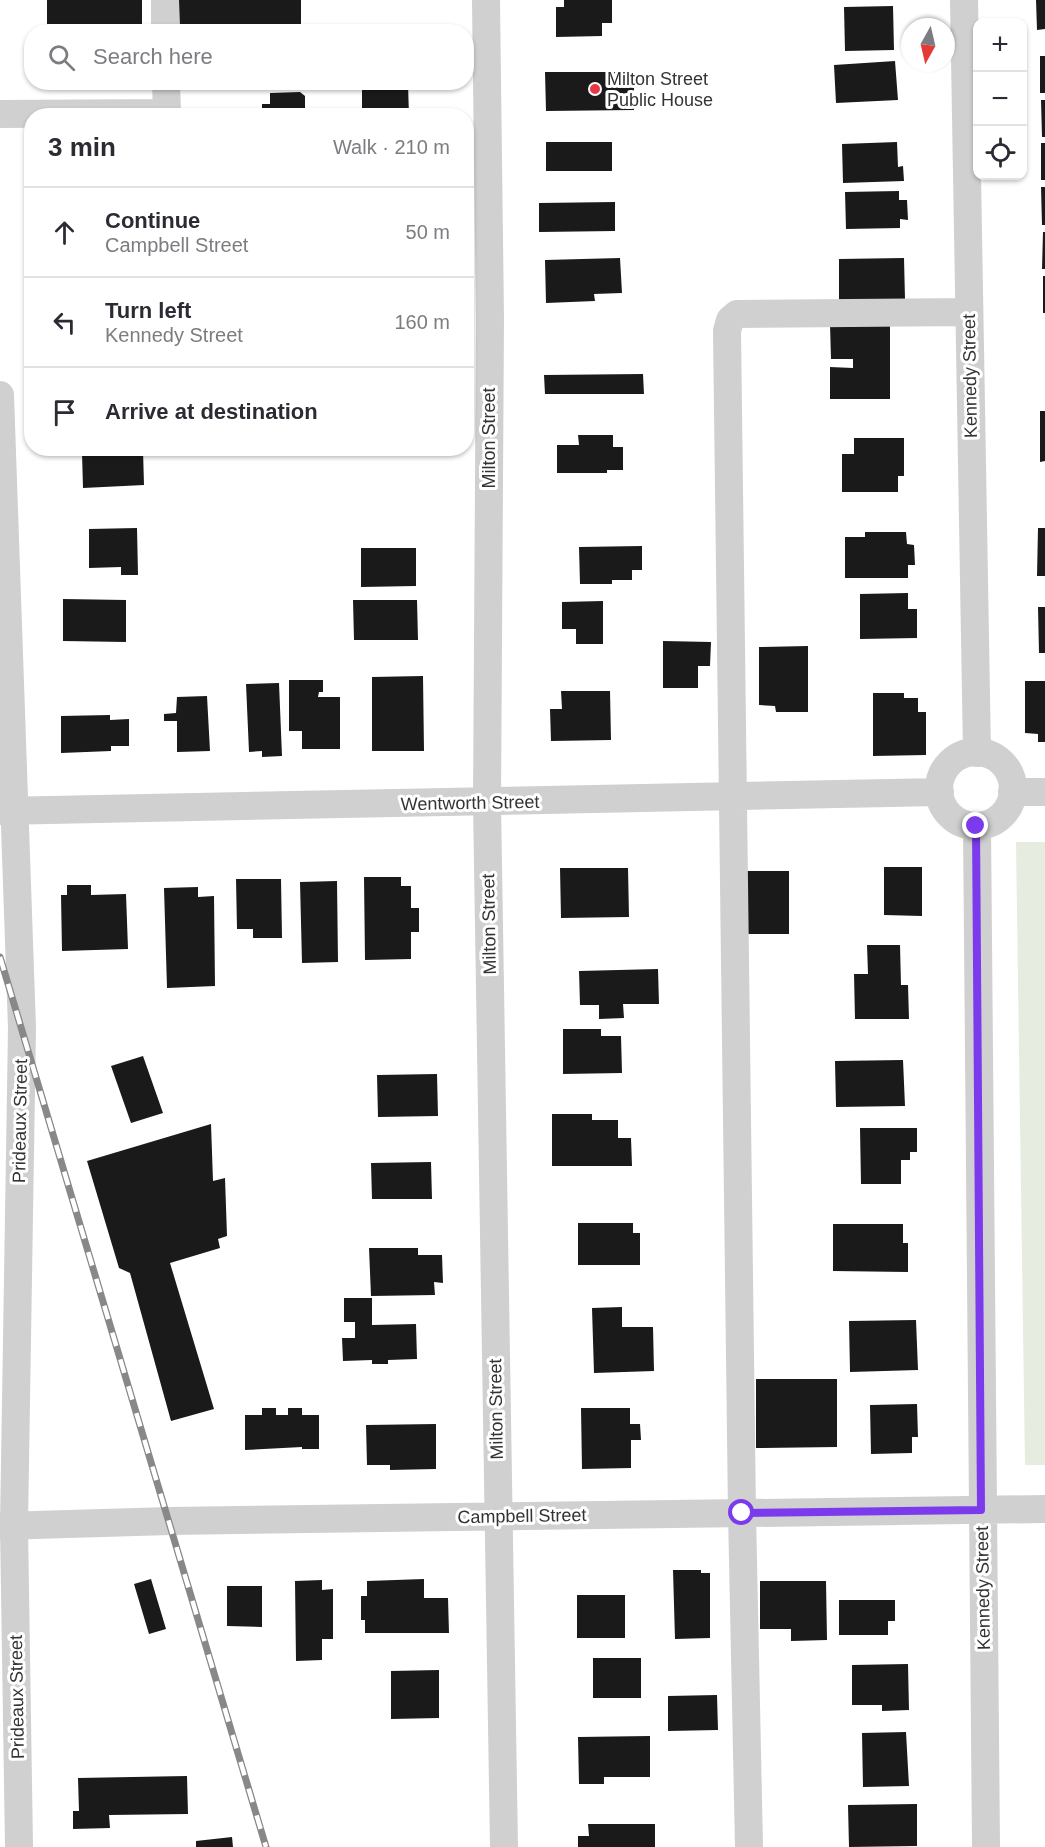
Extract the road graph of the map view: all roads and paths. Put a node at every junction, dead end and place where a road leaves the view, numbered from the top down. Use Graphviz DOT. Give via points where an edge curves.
graph roads {
  1 [pos="165,0"];
  2 [pos="486,0"];
  3 [pos="964,0"];
  4 [pos="165,24"];
  5 [pos="166,90"];
  6 [pos="167,108"];
  7 [pos="0,114"];
  8 [pos="24,114"];
  9 [pos="968,312"];
  10 [pos="0,395"];
  11 [pos="977,753"];
  12 [pos="939,792"];
  13 [pos="1012,792"];
  14 [pos="1045,792"];
  15 [pos="735,797"];
  16 [pos="487,803"];
  17 [pos="8,811"];
  18 [pos="976,826"];
  19 [pos="1045,1509"];
  20 [pos="981,1510"];
  21 [pos="742,1513"];
  22 [pos="497,1517"];
  23 [pos="7,1526"];
  24 [pos="20,1847"];
  25 [pos="504,1847"];
  26 [pos="749,1847"];
  27 [pos="986,1847"];
  1 -- 4 [label="street"];
  2 -- 16 [label="street, Milton Street" via="490,319"];
  3 -- 9 [label="street, Kennedy Street"];
  5 -- 6 [label="street"];
  7 -- 8 [label="street"];
  9 -- 11 [label="street, Kennedy Street"];
  9 -- 15 [label="street" via="737,314 730,320 727,331"];
  10 -- 17 [label="street, Prideaux Street"];
  11 -- 12 [label="street" via="957,758 947,766"];
  11 -- 13 [label="street" via="1002,762 1009,772"];
  12 -- 15 [label="street, Wentworth Street"];
  12 -- 18 [label="street" via="946,811 956,820"];
  13 -- 14 [label="street"];
  13 -- 18 [label="street" via="1008,807 1000,816"];
  15 -- 16 [label="street, Wentworth Street"];
  15 -- 21 [label="street"];
  16 -- 17 [label="street, Wentworth Street"];
  16 -- 22 [label="street, Milton Street"];
  17 -- 23 [label="street, Prideaux Street" via="22,1028"];
  18 -- 20 [label="street, Kennedy Street"];
  19 -- 20 [label="street, Campbell Street"];
  20 -- 21 [label="street, Campbell Street"];
  20 -- 27 [label="street, Kennedy Street"];
  21 -- 22 [label="street, Campbell Street"];
  21 -- 26 [label="street"];
  22 -- 23 [label="street, Campbell Street"];
  22 -- 25 [label="street, Milton Street"];
  23 -- 24 [label="street, Prideaux Street"];
}
